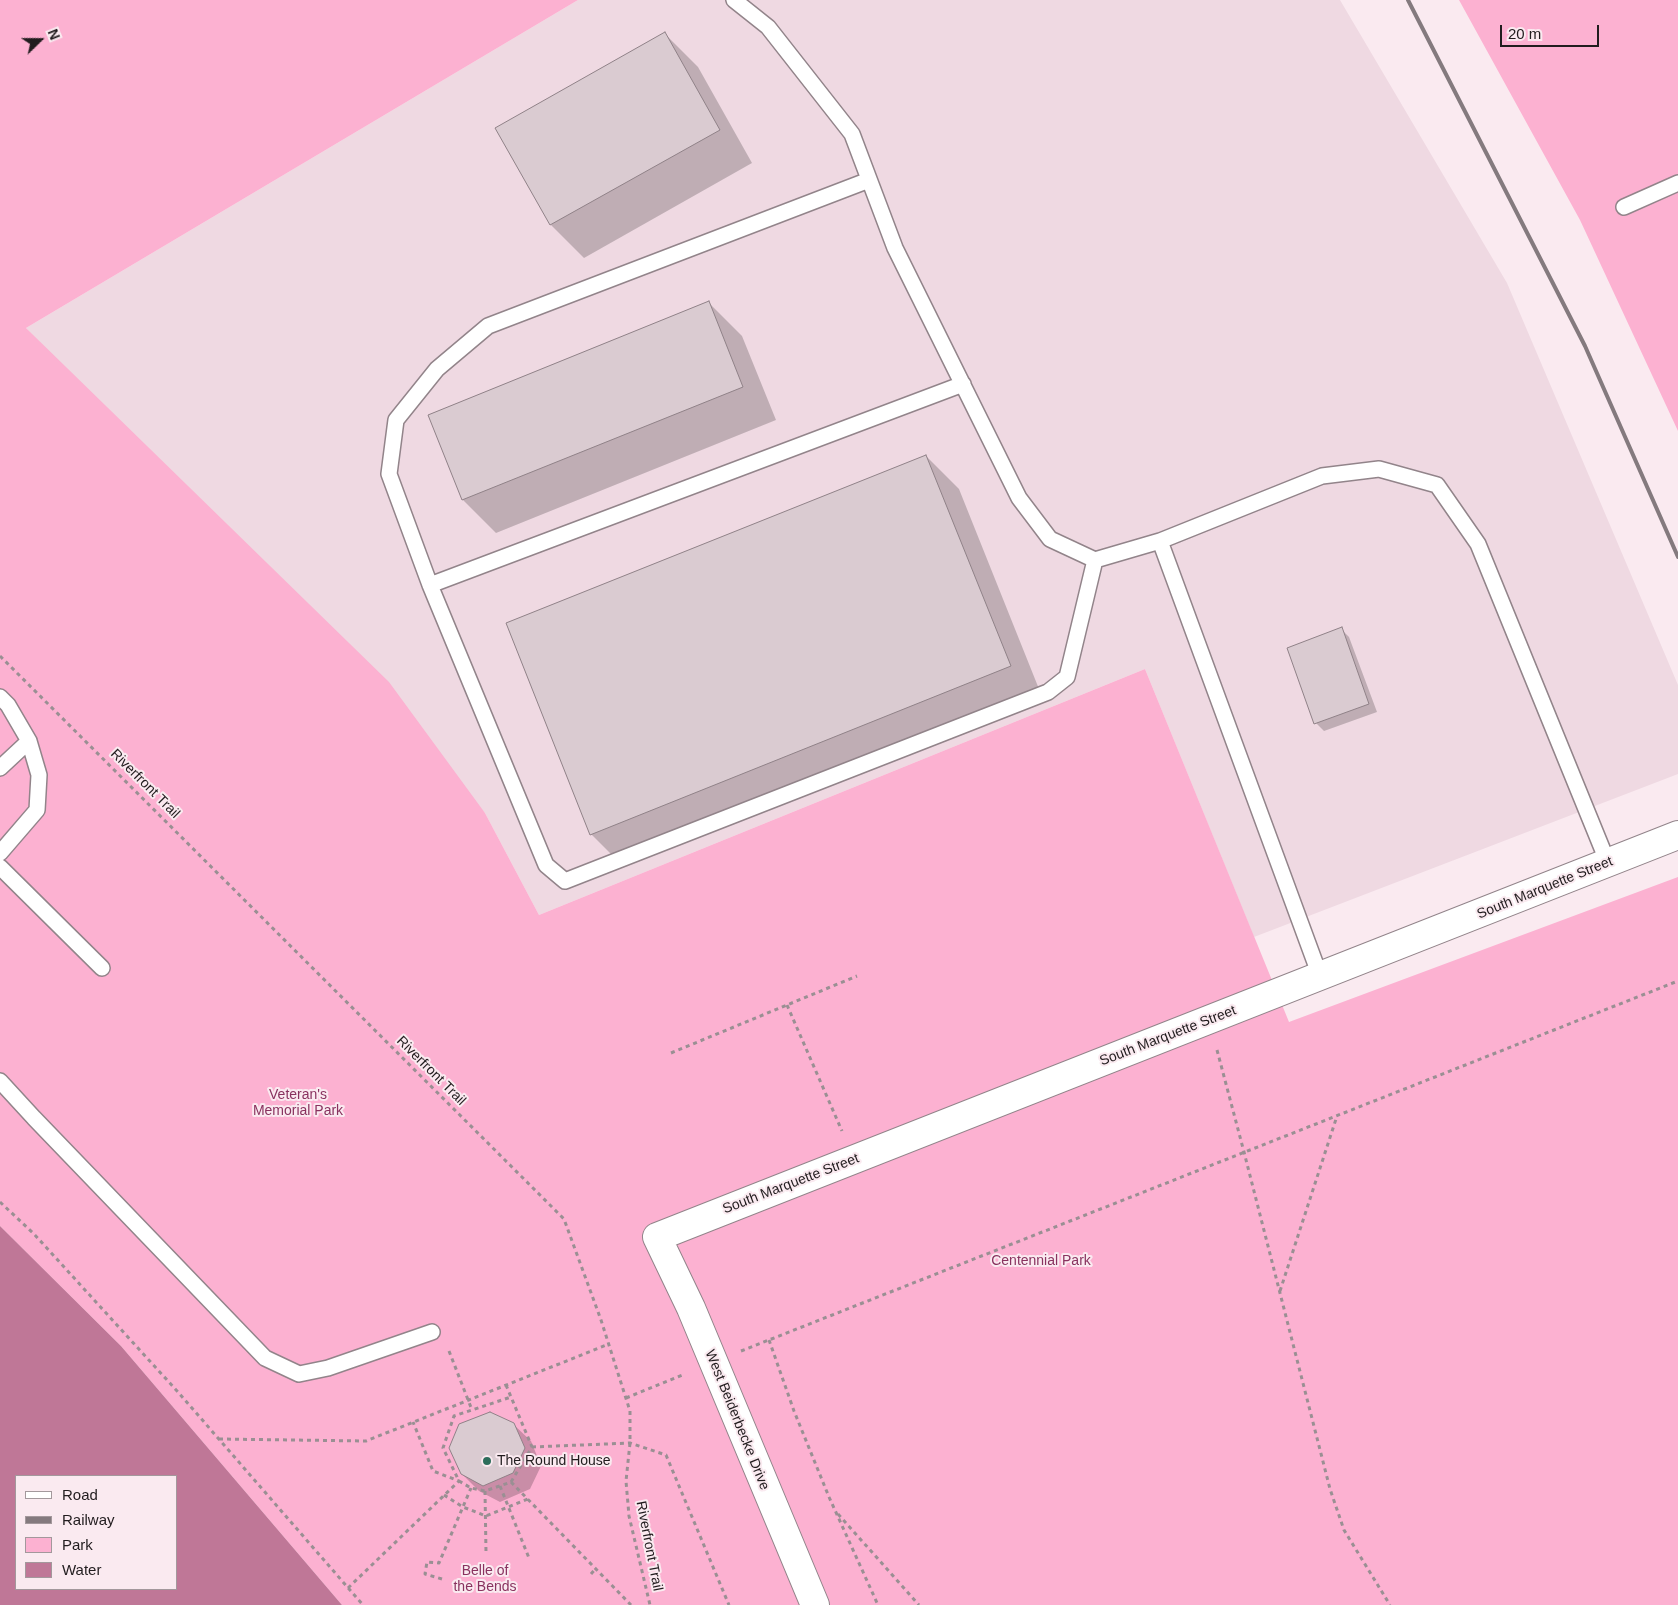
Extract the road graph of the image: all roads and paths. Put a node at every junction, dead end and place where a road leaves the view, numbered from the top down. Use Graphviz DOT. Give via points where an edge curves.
graph roads {
  1 [pos="734,0"];
  2 [pos="869,180"];
  3 [pos="1678,183"];
  4 [pos="1624,207"];
  5 [pos="963,384"];
  6 [pos="1160,541"];
  7 [pos="1095,560"];
  8 [pos="430,585"];
  9 [pos="0,656"];
  10 [pos="0,697"];
  11 [pos="29,741"];
  12 [pos="0,768"];
  13 [pos="1678,835"];
  14 [pos="0,853"];
  15 [pos="1608,862"];
  16 [pos="0,867"];
  17 [pos="102,968"];
  18 [pos="857,976"];
  19 [pos="1320,976"];
  20 [pos="1678,981"];
  21 [pos="787,1005"];
  22 [pos="1208,1020"];
  23 [pos="671,1053"];
  24 [pos="0,1081"];
  25 [pos="1338,1116"];
  26 [pos="1244,1152"];
  27 [pos="854,1159"];
  28 [pos="0,1202"];
  29 [pos="657,1237"];
  30 [pos="1280,1291"];
  31 [pos="432,1332"];
  32 [pos="769,1340"];
  33 [pos="609,1344"];
  34 [pos="447,1347"];
  35 [pos="713,1362"];
  36 [pos="506,1385"];
  37 [pos="511,1397"];
  38 [pos="626,1398"];
  39 [pos="468,1400"];
  40 [pos="472,1410"];
  41 [pos="413,1422"];
  42 [pos="219,1439"];
  43 [pos="630,1443"];
  44 [pos="532,1447"];
  45 [pos="459,1481"];
  46 [pos="511,1482"];
  47 [pos="500,1486"];
  48 [pos="471,1488"];
  49 [pos="485,1491"];
  50 [pos="444,1496"];
  51 [pos="528,1499"];
  52 [pos="463,1507"];
  53 [pos="508,1507"];
  54 [pos="836,1512"];
  55 [pos="486,1516"];
  56 [pos="486,1553"];
  57 [pos="529,1558"];
  58 [pos="596,1568"];
  59 [pos="591,1574"];
  60 [pos="442,1579"];
  61 [pos="348,1588"];
  62 [pos="363,1605"];
  63 [pos="631,1605"];
  64 [pos="650,1605"];
  65 [pos="729,1605"];
  66 [pos="815,1605"];
  67 [pos="878,1605"];
  68 [pos="919,1605"];
  69 [pos="1390,1605"];
  1 -- 2 [label="lane" via="768,28 852,134"];
  2 -- 5 [label="lane" via="895,248"];
  2 -- 8 [label="lane" via="488,326 437,369 396,420 389,474"];
  3 -- 4 [label="lane"];
  5 -- 7 [label="lane" via="1019,498 1050,539"];
  5 -- 8 [label="lane"];
  6 -- 7 [label="lane"];
  6 -- 15 [label="lane" via="1322,476 1379,469 1437,485 1478,544"];
  6 -- 19 [label="lane"];
  7 -- 8 [label="lane" via="1067,678 1048,692 565,881 546,864"];
  9 -- 33 [label="path, Riverfront Trail" via="564,1219"];
  10 -- 11 [label="lane"];
  11 -- 12 [label="lane"];
  11 -- 14 [label="lane" via="40,775 37,810"];
  13 -- 15 [label="street, South Marquette Street"];
  15 -- 19 [label="street, South Marquette Street"];
  16 -- 17 [label="lane"];
  18 -- 21 [label="path"];
  19 -- 22 [label="street, South Marquette Street"];
  20 -- 25 [label="path"];
  21 -- 23 [label="path"];
  21 -- 27 [label="path"];
  22 -- 26 [label="path"];
  22 -- 27 [label="street, South Marquette Street"];
  24 -- 31 [label="lane" via="265,1358 299,1374 328,1368"];
  25 -- 26 [label="path"];
  25 -- 30 [label="path"];
  26 -- 30 [label="path"];
  26 -- 32 [label="path"];
  27 -- 29 [label="street, South Marquette Street"];
  28 -- 42 [label="path" via="41,1242"];
  29 -- 35 [label="street, West Beiderbecke Drive"];
  30 -- 69 [label="path" via="1330,1489 1344,1530"];
  32 -- 35 [label="path"];
  32 -- 54 [label="path"];
  33 -- 36 [label="path"];
  33 -- 38 [label="path, Riverfront Trail"];
  34 -- 39 [label="path"];
  35 -- 38 [label="path"];
  35 -- 66 [label="street, West Beiderbecke Drive"];
  36 -- 37 [label="path"];
  36 -- 39 [label="path"];
  37 -- 40 [label="path"];
  37 -- 44 [label="path"];
  38 -- 43 [label="path, Riverfront Trail" via="630,1411"];
  39 -- 40 [label="path"];
  39 -- 41 [label="path"];
  40 -- 45 [label="path" via="454,1416 443,1448"];
  41 -- 42 [label="path" via="366,1441"];
  41 -- 45 [label="path" via="433,1471"];
  42 -- 61 [label="path"];
  43 -- 44 [label="path"];
  43 -- 64 [label="path, Riverfront Trail" via="626,1481 629,1516"];
  43 -- 65 [label="path" via="666,1455"];
  44 -- 46 [label="path"];
  45 -- 48 [label="path"];
  45 -- 50 [label="path"];
  46 -- 47 [label="path"];
  46 -- 51 [label="path"];
  47 -- 49 [label="path"];
  47 -- 53 [label="path"];
  48 -- 49 [label="path"];
  48 -- 52 [label="path"];
  49 -- 55 [label="path"];
  50 -- 52 [label="path"];
  50 -- 61 [label="path"];
  51 -- 53 [label="path"];
  51 -- 58 [label="path"];
  52 -- 55 [label="path"];
  52 -- 60 [label="path" via="439,1563 427,1562 425,1574"];
  53 -- 55 [label="path"];
  53 -- 57 [label="path"];
  54 -- 67 [label="path"];
  54 -- 68 [label="path"];
  55 -- 56 [label="path"];
  58 -- 59 [label="path"];
  58 -- 63 [label="path"];
  61 -- 62 [label="path"];
}
